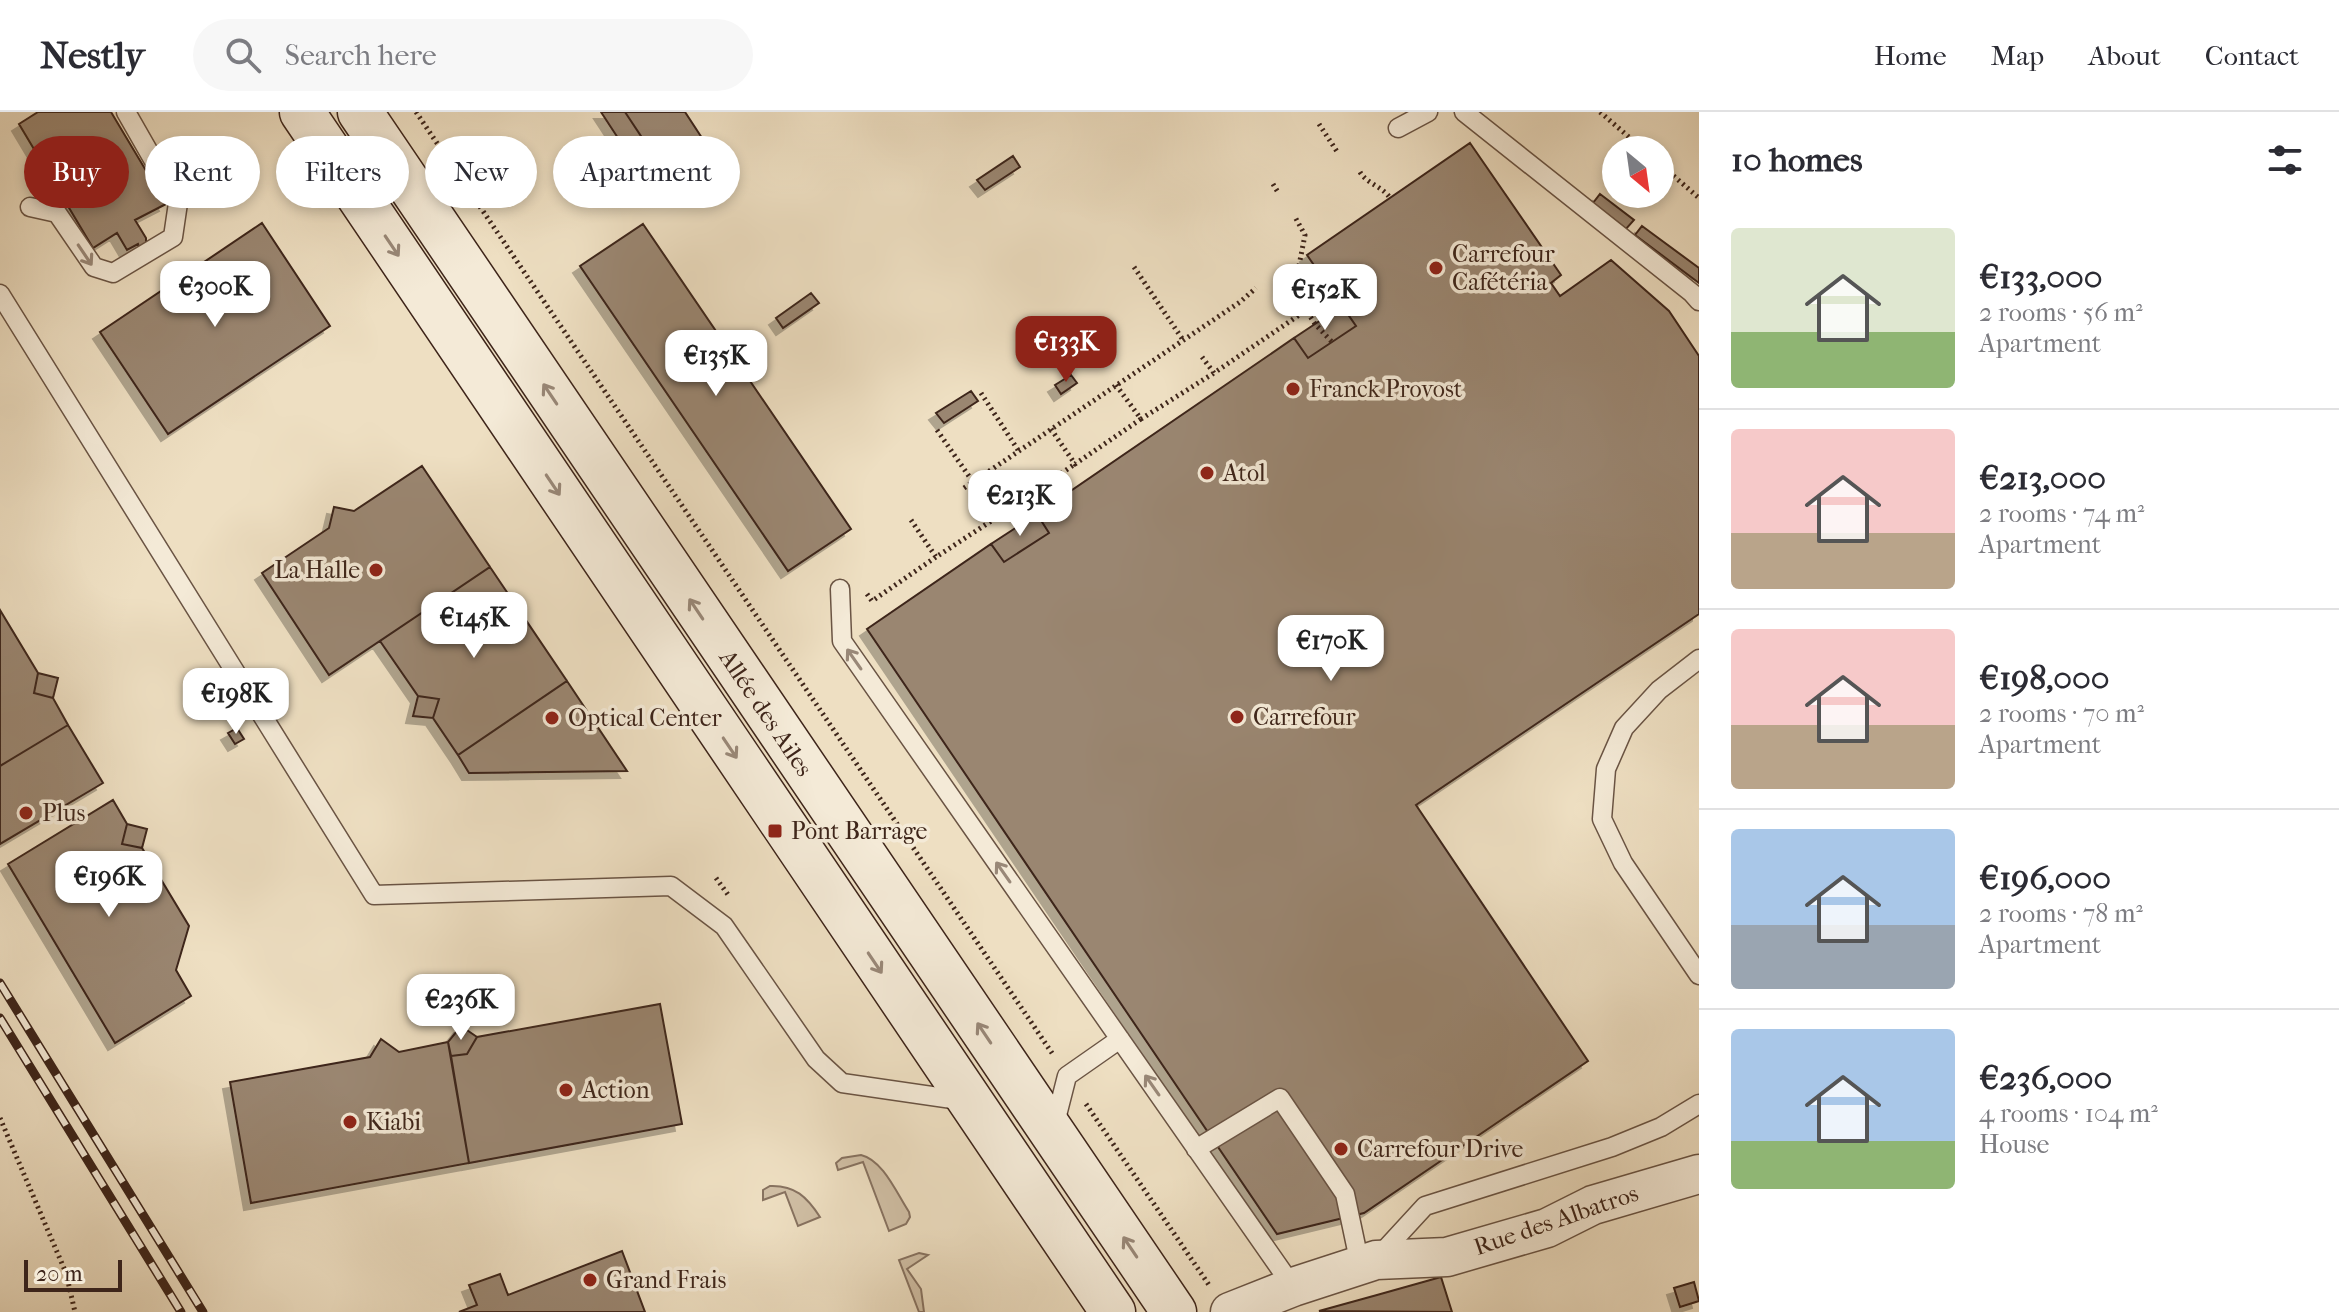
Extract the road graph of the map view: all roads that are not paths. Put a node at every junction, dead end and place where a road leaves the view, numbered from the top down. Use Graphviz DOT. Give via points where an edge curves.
graph roads {
  1 [pos="126,112"];
  2 [pos="302,112"];
  3 [pos="360,112"];
  4 [pos="1428,112"];
  5 [pos="1464,112"];
  6 [pos="1398,128"];
  7 [pos="34,208"];
  8 [pos="0,294"];
  9 [pos="1699,301"];
  10 [pos="840,589"];
  11 [pos="1699,659"];
  12 [pos="1699,975"];
  13 [pos="1120,1039"];
  14 [pos="969,1102"];
  15 [pos="1699,1104"];
  16 [pos="1052,1133"];
  17 [pos="1196,1149"];
  18 [pos="1699,1174"];
  19 [pos="1368,1262"];
  20 [pos="1293,1287"];
  21 [pos="1220,1299"];
  22 [pos="1113,1312"];
  23 [pos="1174,1312"];
  7 -- 1 [label="lane, one-way" via="57,213 94,267 113,273 173,237 178,203"];
  2 -- 14 [label="main road, Allée des Ailes, one-way"];
  16 -- 3 [label="main road, Allée des Ailes, one-way"];
  4 -- 6 [label="lane"];
  5 -- 9 [label="lane"];
  8 -- 14 [label="lane" via="374,895 671,886 724,926 816,1059 842,1083"];
  13 -- 10 [label="lane, one-way" via="842,641"];
  11 -- 12 [label="lane" via="1659,690 1624,728 1606,769 1602,819 1623,863"];
  13 -- 16 [label="lane" via="1067,1076"];
  17 -- 13 [label="lane, one-way"];
  14 -- 22 [label="main road, Allée des Ailes"];
  15 -- 19 [label="lane" via="1612,1147 1425,1206"];
  23 -- 16 [label="main road, Allée des Ailes, one-way"];
  17 -- 19 [label="lane" via="1280,1098 1345,1194"];
  17 -- 20 [label="lane"];
  18 -- 19 [label="street, Rue des Albatros" via="1447,1257"];
  19 -- 20 [label="street, Rue des Albatros"];
  20 -- 21 [label="street, Rue des Albatros"];
}
